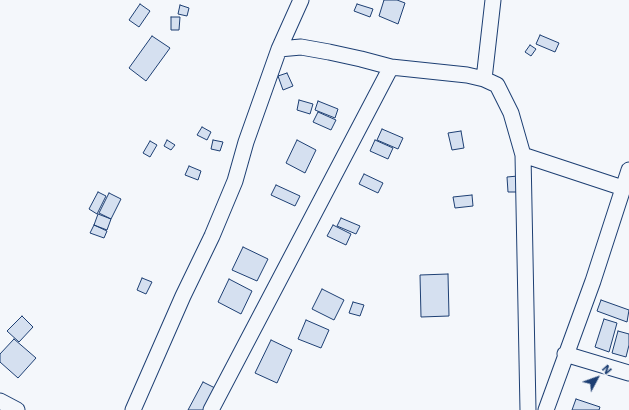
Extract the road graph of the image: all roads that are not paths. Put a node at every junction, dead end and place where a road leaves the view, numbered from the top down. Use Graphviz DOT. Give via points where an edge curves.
graph roads {
  1 [pos="301,0"];
  2 [pos="492,0"];
  3 [pos="279,49"];
  4 [pos="391,67"];
  5 [pos="484,79"];
  6 [pos="523,155"];
  7 [pos="629,170"];
  8 [pos="623,188"];
  9 [pos="566,354"];
  10 [pos="629,373"];
  11 [pos="0,401"];
  12 [pos="17,410"];
  13 [pos="133,410"];
  14 [pos="211,410"];
  15 [pos="528,410"];
  16 [pos="546,410"];
  1 -- 3 [label="street"];
  2 -- 5 [label="street"];
  3 -- 4 [label="street" via="301,47"];
  3 -- 13 [label="street" via="235,181"];
  4 -- 5 [label="street" via="466,74"];
  4 -- 14 [label="street"];
  5 -- 6 [label="street" via="497,85 511,113"];
  6 -- 8 [label="street"];
  6 -- 15 [label="street"];
  7 -- 8 [label="street"];
  8 -- 9 [label="street"];
  9 -- 10 [label="street"];
  9 -- 16 [label="street"];
  11 -- 12 [label="street"];
}
